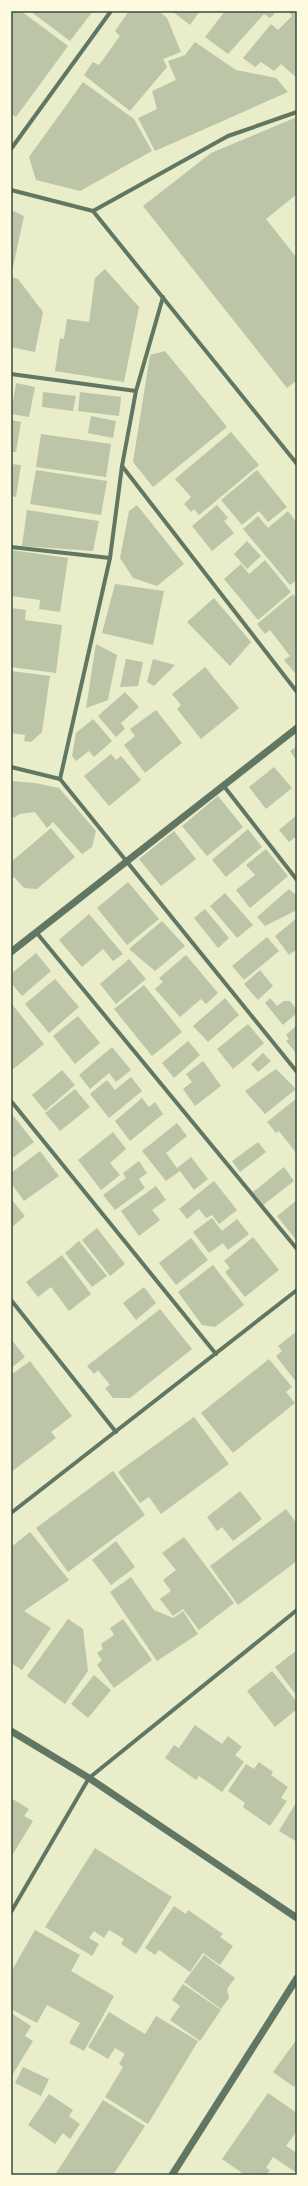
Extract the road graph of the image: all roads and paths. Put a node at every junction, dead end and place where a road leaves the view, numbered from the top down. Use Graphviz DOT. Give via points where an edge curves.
graph roads {
  1 [pos="111,11"];
  2 [pos="297,112"];
  3 [pos="11,149"];
  4 [pos="11,190"];
  5 [pos="93,211"];
  6 [pos="162,296"];
  7 [pos="11,374"];
  8 [pos="136,391"];
  9 [pos="297,464"];
  10 [pos="122,466"];
  11 [pos="11,547"];
  12 [pos="110,558"];
  13 [pos="297,692"];
  14 [pos="297,728"];
  15 [pos="11,767"];
  16 [pos="60,779"];
  17 [pos="224,785"];
  18 [pos="127,860"];
  19 [pos="297,880"];
  20 [pos="36,932"];
  21 [pos="11,952"];
  22 [pos="297,1072"];
  23 [pos="11,1101"];
  24 [pos="297,1249"];
  25 [pos="297,1290"];
  26 [pos="11,1300"];
  27 [pos="216,1354"];
  28 [pos="116,1432"];
  29 [pos="11,1513"];
  30 [pos="297,1610"];
  31 [pos="11,1731"];
  32 [pos="89,1778"];
  33 [pos="11,1912"];
  34 [pos="297,1918"];
  35 [pos="297,1978"];
  36 [pos="172,2175"];
  1 -- 3 [label="street"];
  2 -- 5 [label="street" via="228,136"];
  4 -- 5 [label="street"];
  5 -- 6 [label="street"];
  6 -- 8 [label="street"];
  6 -- 9 [label="street"];
  7 -- 8 [label="street"];
  8 -- 10 [label="street"];
  10 -- 12 [label="street"];
  10 -- 13 [label="street"];
  11 -- 12 [label="street"];
  12 -- 16 [label="street"];
  14 -- 17 [label="street"];
  15 -- 16 [label="street"];
  16 -- 18 [label="street"];
  17 -- 18 [label="street"];
  17 -- 19 [label="street"];
  18 -- 20 [label="street"];
  18 -- 22 [label="street"];
  20 -- 21 [label="street"];
  20 -- 24 [label="street"];
  23 -- 27 [label="street"];
  25 -- 27 [label="street"];
  26 -- 28 [label="street"];
  27 -- 28 [label="street"];
  28 -- 29 [label="street"];
  30 -- 32 [label="street"];
  31 -- 32 [label="street"];
  32 -- 33 [label="street"];
  32 -- 34 [label="street"];
  35 -- 36 [label="street"];
}
